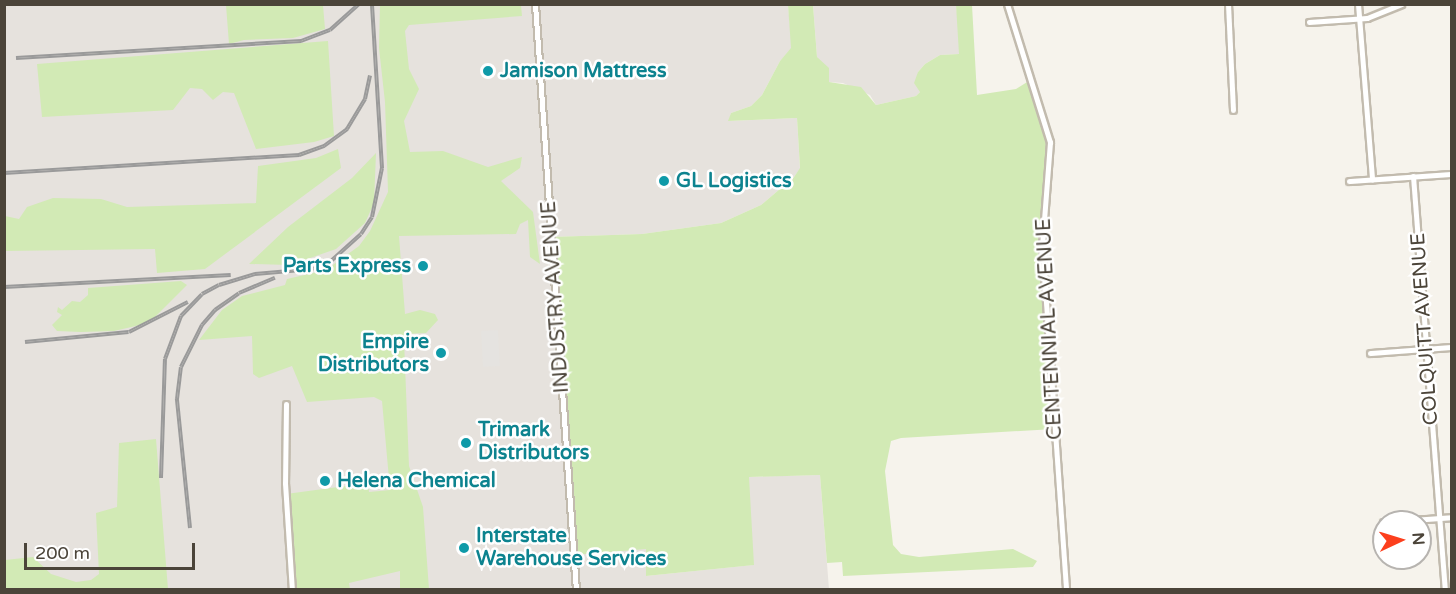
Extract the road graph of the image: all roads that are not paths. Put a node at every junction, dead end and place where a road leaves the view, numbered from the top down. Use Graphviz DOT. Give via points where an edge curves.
graph roads {
  1 [pos="535,4"];
  2 [pos="1008,4"];
  3 [pos="1228,4"];
  4 [pos="1358,4"];
  5 [pos="1401,4"];
  6 [pos="1359,18"];
  7 [pos="1309,22"];
  8 [pos="1233,110"];
  9 [pos="1452,174"];
  10 [pos="1413,176"];
  11 [pos="1372,179"];
  12 [pos="1349,181"];
  13 [pos="1452,347"];
  14 [pos="1427,349"];
  15 [pos="1370,353"];
  16 [pos="286,404"];
  17 [pos="1452,517"];
  18 [pos="1440,518"];
  19 [pos="1432,519"];
  20 [pos="292,590"];
  21 [pos="576,590"];
  22 [pos="1066,590"];
  23 [pos="1445,590"];
  1 -- 21 [label="street, INDUSTRY AVENUE"];
  2 -- 22 [label="street, CENTENNIAL AVENUE" via="1050,142 1042,245"];
  3 -- 8 [label="street"];
  4 -- 6 [label="street"];
  5 -- 6 [label="street"];
  6 -- 7 [label="street"];
  6 -- 11 [label="street"];
  9 -- 10 [label="street"];
  10 -- 11 [label="street"];
  10 -- 14 [label="street, COLQUITT AVENUE"];
  11 -- 12 [label="street"];
  13 -- 14 [label="street"];
  14 -- 15 [label="street"];
  14 -- 18 [label="street, COLQUITT AVENUE"];
  16 -- 20 [label="street" via="285,483"];
  17 -- 18 [label="street"];
  18 -- 19 [label="street"];
  18 -- 23 [label="street, COLQUITT AVENUE"];
}
